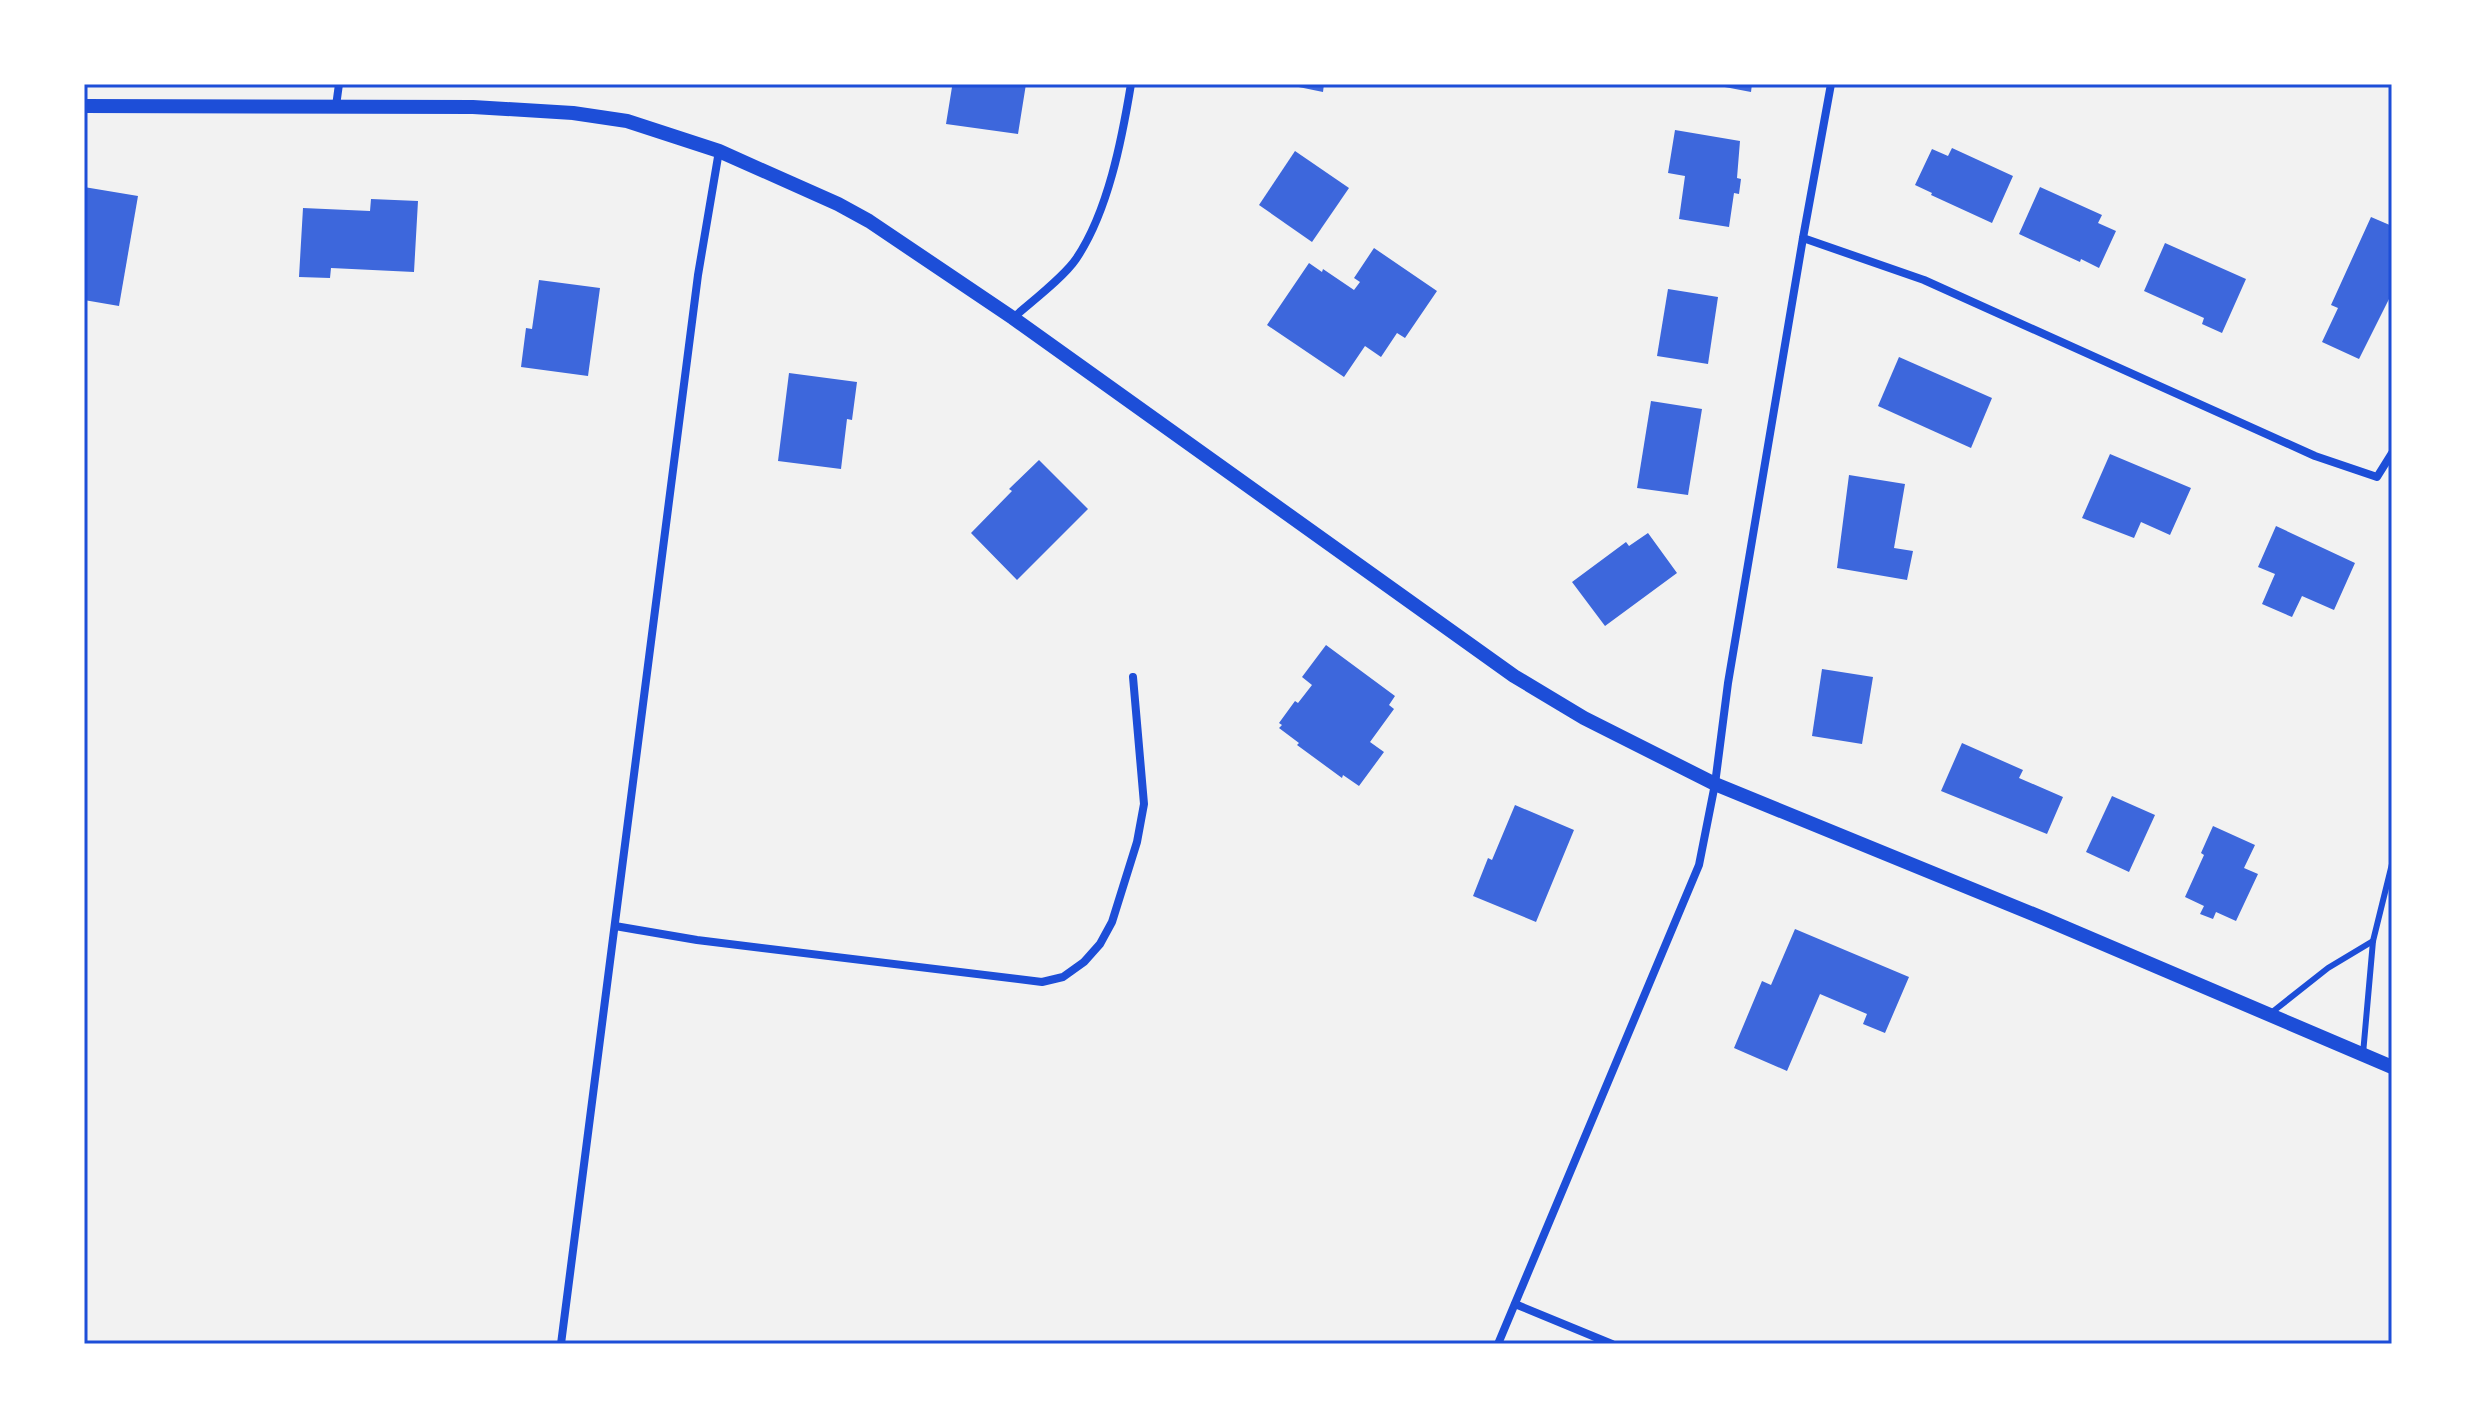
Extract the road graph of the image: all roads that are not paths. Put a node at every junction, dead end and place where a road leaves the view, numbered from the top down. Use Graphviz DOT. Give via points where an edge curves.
graph roads {
  1 [pos="339,84"];
  2 [pos="1131,84"];
  3 [pos="1831,84"];
  4 [pos="84,106"];
  5 [pos="336,106"];
  6 [pos="719,151"];
  7 [pos="1803,238"];
  8 [pos="1013,318"];
  9 [pos="2392,453"];
  10 [pos="1133,677"];
  11 [pos="1715,784"];
  12 [pos="2392,864"];
  13 [pos="615,926"];
  14 [pos="2373,941"];
  15 [pos="2268,1015"];
  16 [pos="2363,1055"];
  17 [pos="2392,1067"];
  18 [pos="1515,1304"];
  19 [pos="561,1344"];
  20 [pos="1498,1344"];
  21 [pos="1612,1344"];
  1 -- 5 [label="street"];
  2 -- 8 [label="street" via="1105,194 1088,236 1075,261"];
  3 -- 7 [label="street"];
  4 -- 5 [label="street"];
  5 -- 6 [label="street" via="573,113 627,121"];
  6 -- 8 [label="street" via="869,221"];
  6 -- 13 [label="street" via="698,275"];
  7 -- 9 [label="street" via="1924,280 2315,456 2377,477"];
  7 -- 11 [label="street"];
  8 -- 11 [label="street" via="1514,676"];
  10 -- 13 [label="street" via="1144,804 1137,842 1100,944 1063,977 1042,982"];
  11 -- 15 [label="street"];
  11 -- 18 [label="street" via="1699,865"];
  12 -- 14 [label="lane"];
  13 -- 19 [label="street"];
  14 -- 15 [label="lane"];
  14 -- 16 [label="lane"];
  15 -- 16 [label="street"];
  16 -- 17 [label="street"];
  18 -- 20 [label="street"];
  18 -- 21 [label="street"];
}
